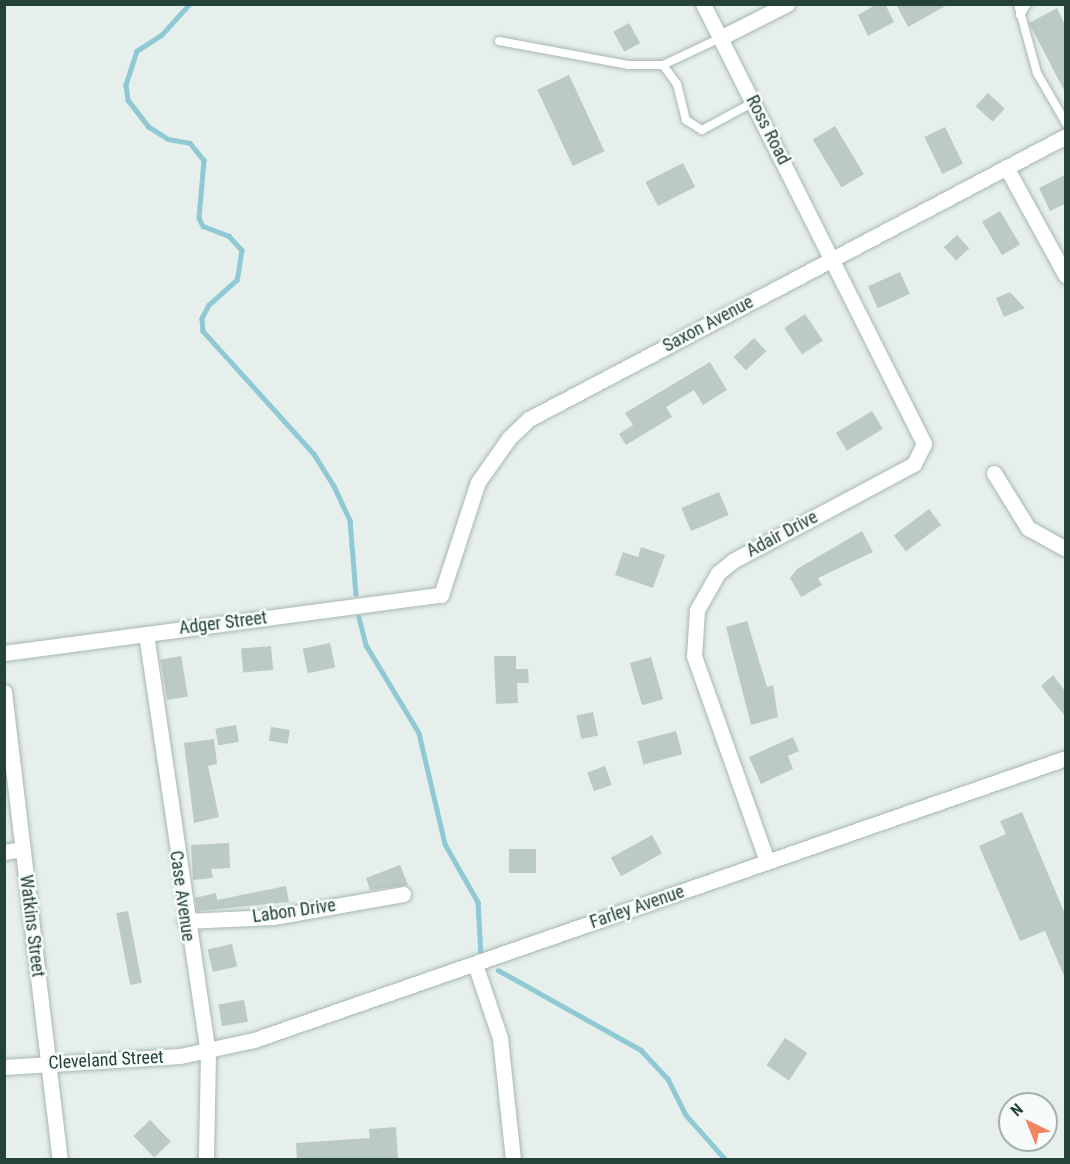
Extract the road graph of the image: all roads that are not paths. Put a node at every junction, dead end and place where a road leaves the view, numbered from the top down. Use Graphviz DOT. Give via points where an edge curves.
graph roads {
  1 [pos="703,4"];
  2 [pos="787,4"];
  3 [pos="1018,4"];
  4 [pos="1027,4"];
  5 [pos="1020,15"];
  6 [pos="720,38"];
  7 [pos="499,41"];
  8 [pos="663,64"];
  9 [pos="754,102"];
  10 [pos="1065,123"];
  11 [pos="1065,136"];
  12 [pos="1006,167"];
  13 [pos="831,257"];
  14 [pos="1065,276"];
  15 [pos="994,473"];
  16 [pos="1065,549"];
  17 [pos="441,595"];
  18 [pos="146,633"];
  19 [pos="4,653"];
  20 [pos="4,692"];
  21 [pos="1065,758"];
  22 [pos="22,849"];
  23 [pos="4,852"];
  24 [pos="767,861"];
  25 [pos="403,894"];
  26 [pos="185,921"];
  27 [pos="475,963"];
  28 [pos="208,1052"];
  29 [pos="49,1063"];
  30 [pos="4,1067"];
  31 [pos="60,1160"];
  32 [pos="206,1160"];
  33 [pos="513,1160"];
  1 -- 6 [label="street, Ross Road"];
  2 -- 6 [label="street"];
  3 -- 5 [label="lane"];
  4 -- 5 [label="lane"];
  5 -- 10 [label="lane" via="1037,72"];
  6 -- 8 [label="lane"];
  6 -- 9 [label="street, Ross Road"];
  7 -- 8 [label="lane" via="628,65"];
  8 -- 9 [label="lane" via="677,84 686,120 702,130"];
  9 -- 13 [label="street, Ross Road"];
  11 -- 12 [label="street, Saxon Avenue"];
  12 -- 13 [label="street, Saxon Avenue"];
  12 -- 14 [label="street"];
  13 -- 17 [label="street, Saxon Avenue" via="530,419 509,438 478,482"];
  13 -- 24 [label="street, Adair Drive" via="924,452 914,464 734,560 711,582 697,610 694,656"];
  15 -- 16 [label="street" via="1028,528"];
  17 -- 18 [label="street, Adger Street"];
  18 -- 19 [label="street, Adger Street"];
  18 -- 26 [label="street, Case Avenue"];
  20 -- 22 [label="street, Watkins Street"];
  21 -- 24 [label="street, Farley Avenue"];
  22 -- 23 [label="street"];
  22 -- 29 [label="street, Watkins Street"];
  24 -- 27 [label="street, Farley Avenue"];
  25 -- 26 [label="street, Labon Drive" via="273,918"];
  26 -- 28 [label="street, Case Avenue"];
  27 -- 28 [label="street, Farley Avenue"];
  27 -- 33 [label="street" via="500,1038"];
  28 -- 29 [label="street, Cleveland Street"];
  28 -- 32 [label="street, Case Avenue"];
  29 -- 30 [label="street, Cleveland Street"];
  29 -- 31 [label="street, Watkins Street"];
}
